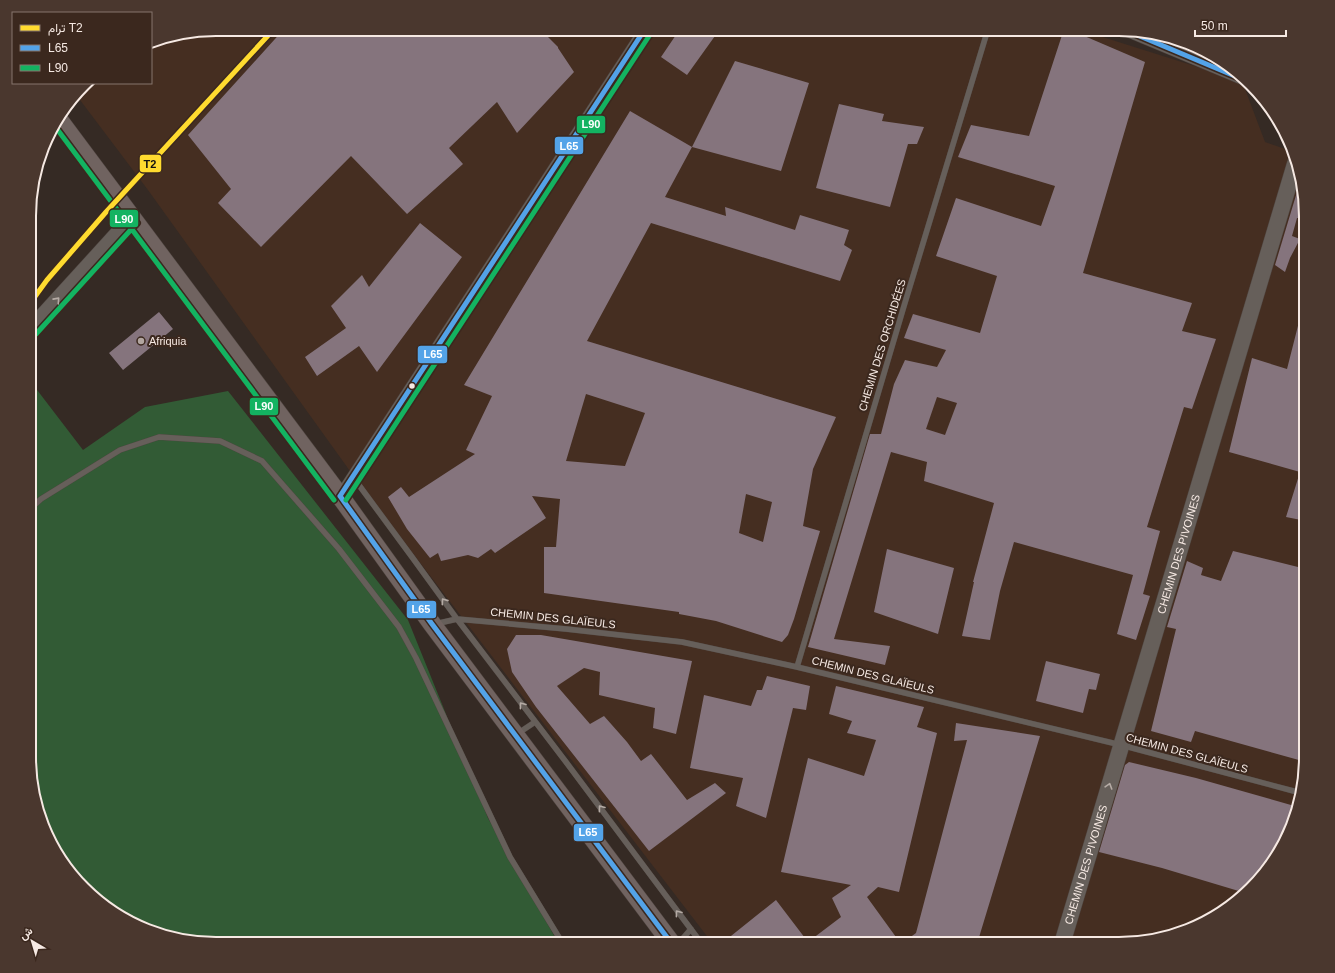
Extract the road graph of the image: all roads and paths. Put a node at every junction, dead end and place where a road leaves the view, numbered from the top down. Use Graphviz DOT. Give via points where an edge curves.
graph roads {
  1 [pos="640,36"];
  2 [pos="986,36"];
  3 [pos="1144,38"];
  4 [pos="1228,73"];
  5 [pos="62,123"];
  6 [pos="1293,170"];
  7 [pos="132,218"];
  8 [pos="36,324"];
  9 [pos="353,477"];
  10 [pos="340,496"];
  11 [pos="36,504"];
  12 [pos="456,619"];
  13 [pos="432,624"];
  14 [pos="797,667"];
  15 [pos="535,722"];
  16 [pos="515,735"];
  17 [pos="1121,745"];
  18 [pos="1296,792"];
  19 [pos="691,929"];
  20 [pos="559,937"];
  21 [pos="667,937"];
  22 [pos="684,937"];
  23 [pos="697,937"];
  24 [pos="1064,937"];
  1 -- 9 [label="street"];
  2 -- 14 [label="lane, CHEMIN DES ORCHIDÉES"];
  3 -- 4 [label="street"];
  5 -- 7 [label="main road"];
  6 -- 17 [label="street, CHEMIN DES PIVOINES"];
  8 -- 7 [label="street, one-way"];
  7 -- 10 [label="main road"];
  9 -- 10 [label="street"];
  12 -- 9 [label="lane, one-way"];
  10 -- 13 [label="main road"];
  11 -- 20 [label="lane" via="120,450 159,437 220,441 262,461 339,549 399,627 510,857"];
  12 -- 13 [label="lane, CHEMIN DES GLAÏEULS"];
  12 -- 14 [label="lane, CHEMIN DES GLAÏEULS" via="682,642"];
  15 -- 12 [label="lane, one-way"];
  13 -- 16 [label="main road"];
  14 -- 17 [label="lane, CHEMIN DES GLAÏEULS"];
  15 -- 16 [label="lane"];
  19 -- 15 [label="lane, one-way"];
  16 -- 21 [label="main road"];
  17 -- 18 [label="lane, CHEMIN DES GLAÏEULS"];
  24 -- 17 [label="street, CHEMIN DES PIVOINES, one-way"];
  19 -- 22 [label="lane"];
  19 -- 23 [label="lane"];
}
